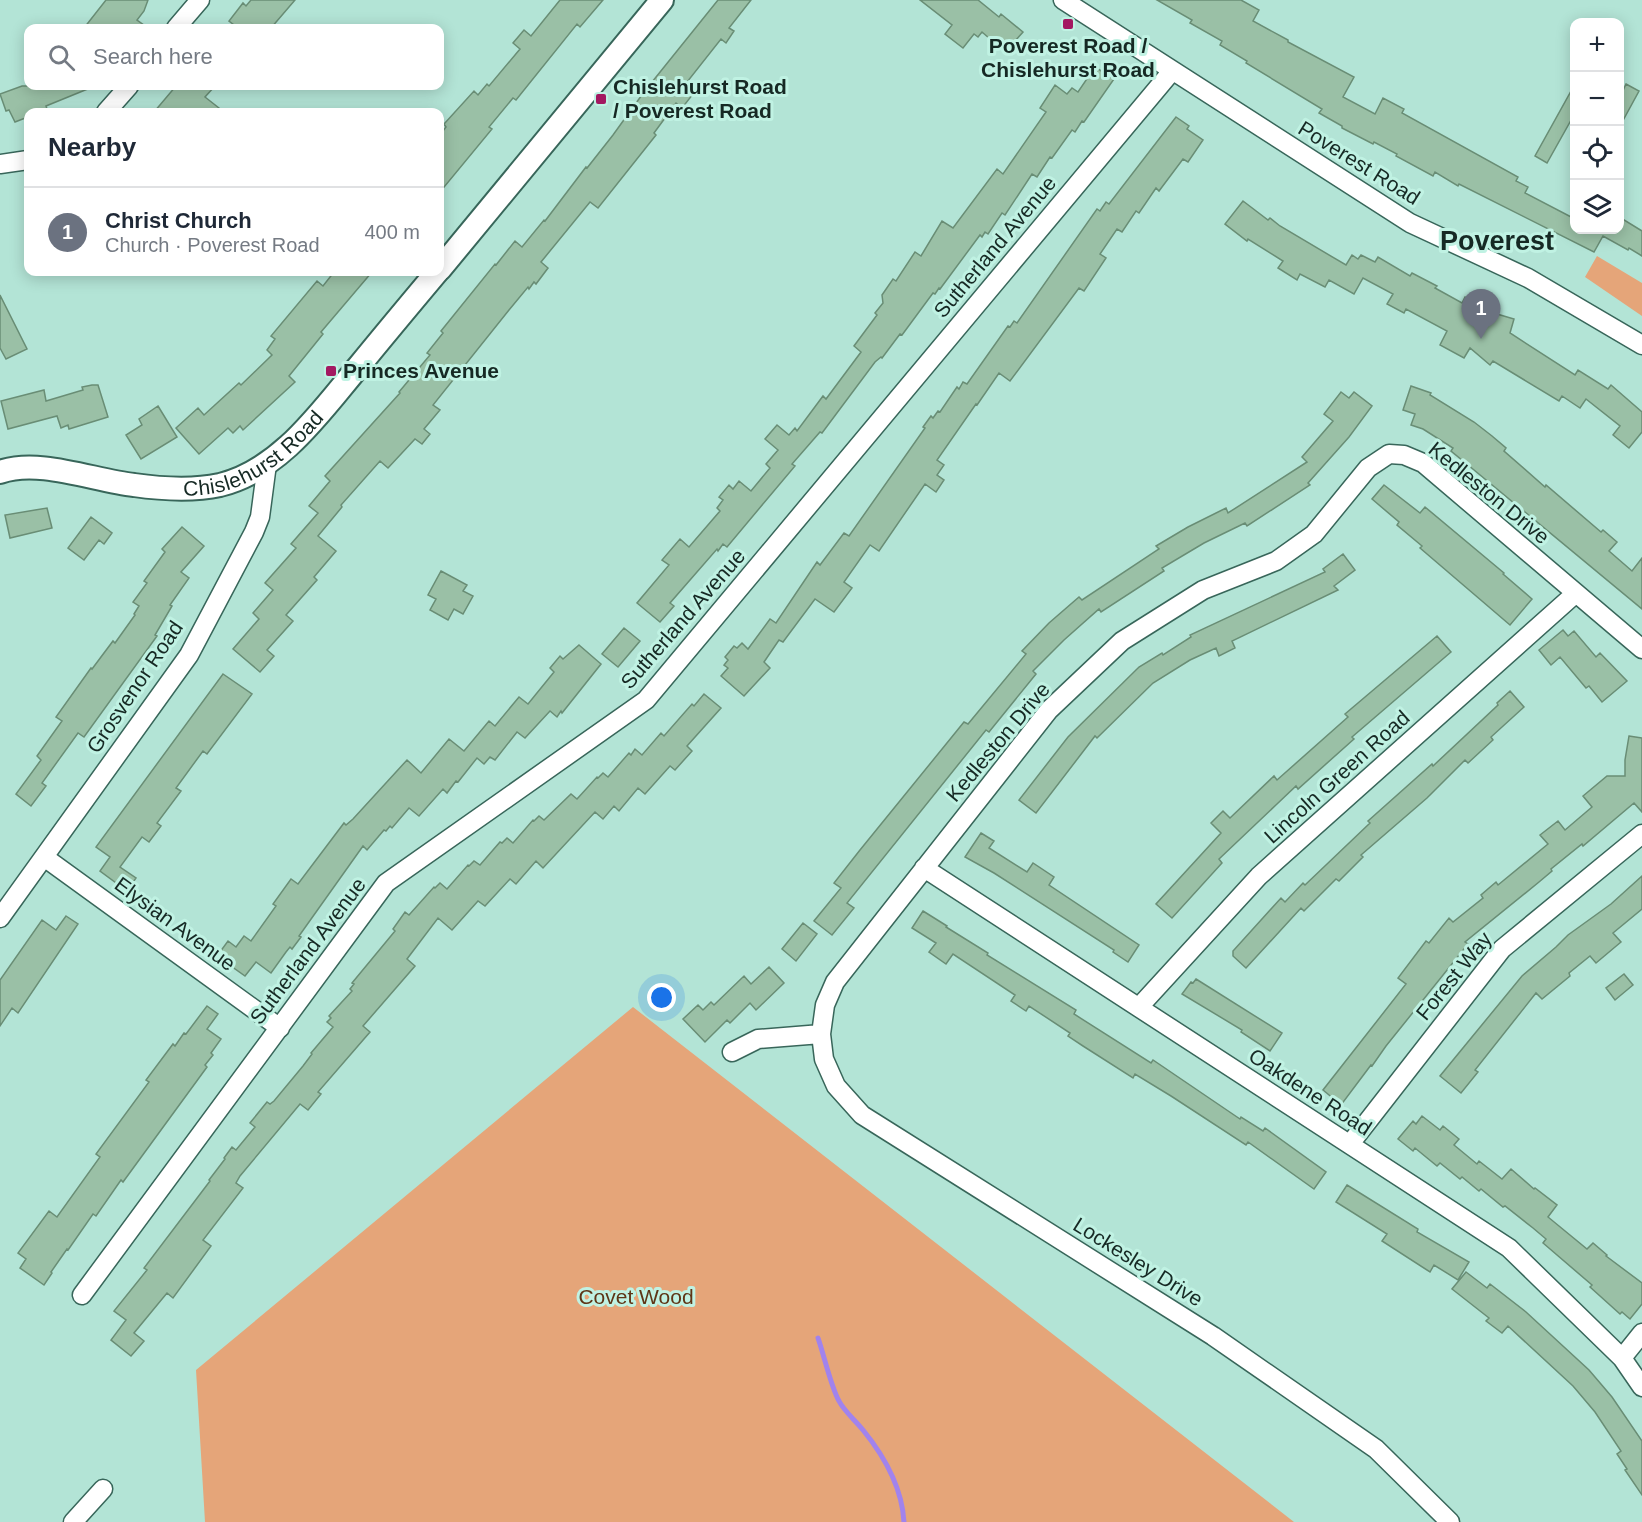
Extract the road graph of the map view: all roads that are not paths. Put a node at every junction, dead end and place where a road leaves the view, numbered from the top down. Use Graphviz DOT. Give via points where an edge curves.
graph roads {
  1 [pos="200,0"];
  2 [pos="662,0"];
  3 [pos="1062,0"];
  4 [pos="179,24"];
  5 [pos="1172,70"];
  6 [pos="125,90"];
  7 [pos="110,108"];
  8 [pos="24,161"];
  9 [pos="0,164"];
  10 [pos="444,263"];
  11 [pos="433,276"];
  12 [pos="1642,345"];
  13 [pos="267,464"];
  14 [pos="1,468"];
  15 [pos="1576,593"];
  16 [pos="1642,649"];
  17 [pos="1642,834"];
  18 [pos="44,856"];
  19 [pos="924,868"];
  20 [pos="0,918"];
  21 [pos="1139,1007"];
  22 [pos="280,1028"];
  23 [pos="821,1034"];
  24 [pos="732,1052"];
  25 [pos="1350,1144"];
  26 [pos="82,1295"];
  27 [pos="1642,1333"];
  28 [pos="1622,1358"];
  29 [pos="1642,1387"];
  30 [pos="103,1489"];
  31 [pos="72,1522"];
  32 [pos="1450,1522"];
  1 -- 4 [label="street"];
  2 -- 10 [label="main road, Chislehurst Road"];
  3 -- 5 [label="street, Poverest Road"];
  5 -- 12 [label="street, Poverest Road" via="1410,223 1528,278"];
  5 -- 22 [label="street, Sutherland Avenue" via="646,700 386,883"];
  6 -- 7 [label="street"];
  8 -- 9 [label="street"];
  11 -- 13 [label="main road, Chislehurst Road" via="318,415"];
  13 -- 14 [label="main road, Chislehurst Road" via="220,484 184,489 133,485 58,470"];
  13 -- 18 [label="street, Grosvenor Road" via="260,517 254,532 189,655"];
  15 -- 16 [label="street, Kedleston Drive"];
  15 -- 19 [label="street, Kedleston Drive" via="1423,464 1404,455 1389,454 1368,468 1314,534 1276,561 1203,590 1122,641 1049,710"];
  15 -- 21 [label="street, Lincoln Green Road" via="1259,876"];
  17 -- 25 [label="street, Forest Way" via="1502,949"];
  18 -- 20 [label="street, Grosvenor Road"];
  18 -- 22 [label="street, Elysian Avenue"];
  19 -- 21 [label="street, Oakdene Road"];
  19 -- 23 [label="street, Kedleston Drive" via="835,982 825,1005"];
  21 -- 25 [label="street, Oakdene Road"];
  22 -- 26 [label="street, Sutherland Avenue"];
  23 -- 24 [label="street" via="758,1039"];
  23 -- 32 [label="street, Lockesley Drive" via="824,1059 836,1086 862,1115 1223,1343 1376,1449"];
  25 -- 28 [label="street, Oakdene Road" via="1509,1248"];
  27 -- 28 [label="street"];
  28 -- 29 [label="street, Oakdene Road"];
  30 -- 31 [label="street"];
}
